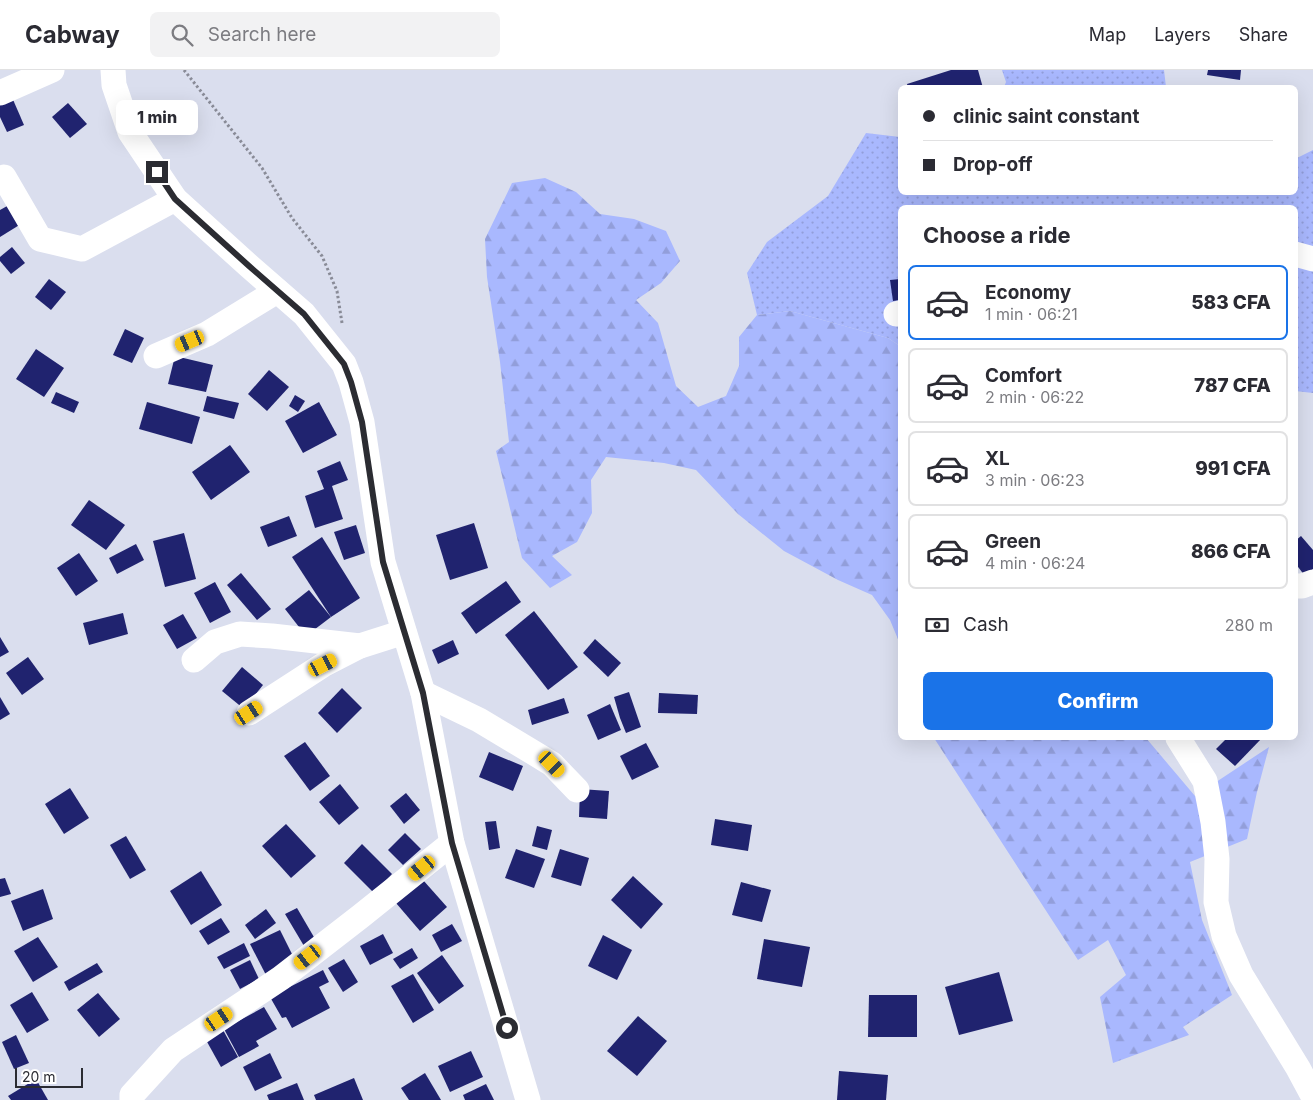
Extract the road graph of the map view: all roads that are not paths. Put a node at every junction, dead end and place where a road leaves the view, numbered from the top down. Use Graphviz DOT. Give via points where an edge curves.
graph roads {
  1 [pos="52,70"];
  2 [pos="113,70"];
  3 [pos="0,93"];
  4 [pos="4,177"];
  5 [pos="175,199"];
  6 [pos="1298,255"];
  7 [pos="1313,259"];
  8 [pos="277,291"];
  9 [pos="156,356"];
  10 [pos="1313,582"];
  11 [pos="1298,586"];
  12 [pos="404,632"];
  13 [pos="360,646"];
  14 [pos="194,660"];
  15 [pos="423,693"];
  16 [pos="249,713"];
  17 [pos="1179,740"];
  18 [pos="577,790"];
  19 [pos="452,843"];
  20 [pos="1306,1065"];
  21 [pos="1313,1096"];
  22 [pos="132,1100"];
  23 [pos="528,1100"];
  1 -- 3 [label="street"];
  2 -- 5 [label="street" via="114,85 130,132"];
  4 -- 5 [label="street" via="40,239 82,249"];
  5 -- 8 [label="street"];
  6 -- 7 [label="street"];
  8 -- 9 [label="street" via="207,334"];
  8 -- 12 [label="street" via="304,314 344,364 351,382 362,422 383,562"];
  10 -- 11 [label="street"];
  12 -- 13 [label="street"];
  12 -- 15 [label="street"];
  13 -- 14 [label="street" via="240,634 214,642"];
  13 -- 16 [label="street" via="323,665"];
  15 -- 18 [label="street" via="478,720 552,764"];
  15 -- 19 [label="street"];
  17 -- 20 [label="street" via="1205,782 1217,860 1216,902 1224,936 1241,975"];
  19 -- 22 [label="street" via="281,978 173,1050 132,1095"];
  19 -- 23 [label="street"];
  20 -- 21 [label="street"];
}
